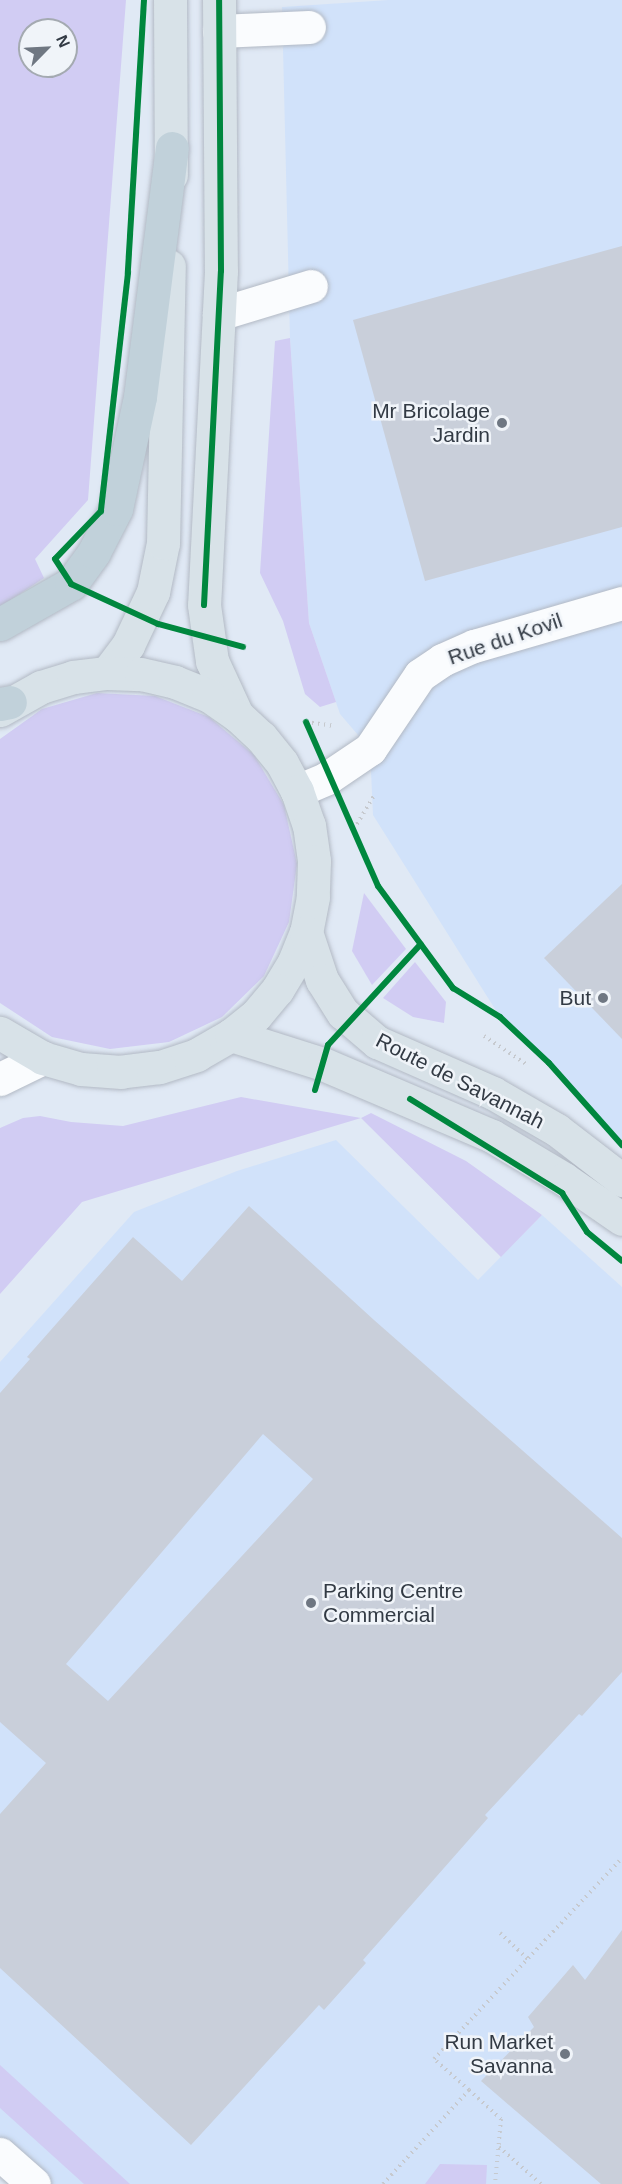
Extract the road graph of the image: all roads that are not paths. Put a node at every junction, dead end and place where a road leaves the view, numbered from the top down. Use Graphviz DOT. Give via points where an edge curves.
graph roads {
  1 [pos="170,0"];
  2 [pos="219,16"];
  3 [pos="309,27"];
  4 [pos="172,148"];
  5 [pos="310,286"];
  6 [pos="219,314"];
  7 [pos="622,603"];
  8 [pos="0,624"];
  9 [pos="107,673"];
  10 [pos="3,706"];
  11 [pos="237,715"];
  12 [pos="297,791"];
  13 [pos="306,932"];
  14 [pos="0,1033"];
  15 [pos="231,1035"];
  16 [pos="43,1058"];
  17 [pos="0,1079"];
  18 [pos="622,1180"];
  19 [pos="622,1219"];
  20 [pos="0,2154"];
  21 [pos="34,2184"];
  1 -- 4 [label="main road"];
  2 -- 3 [label="street"];
  2 -- 6 [label="main road"];
  4 -- 8 [label="highway" via="140,397 116,509 94,552 71,584"];
  4 -- 9 [label="main road" via="163,543 153,592 128,645"];
  5 -- 6 [label="street"];
  6 -- 11 [label="main road" via="204,605 212,661"];
  7 -- 12 [label="street, Rue du Kovil" via="474,646 442,660 420,675 370,749 330,776"];
  9 -- 10 [label="main road" via="73,677 41,687"];
  9 -- 11 [label="main road" via="141,674 175,682 208,695"];
  11 -- 12 [label="main road" via="282,763"];
  12 -- 13 [label="main road" via="309,825 314,861 314,897"];
  13 -- 15 [label="main road" via="277,990 256,1015"];
  13 -- 18 [label="main road, Route de Savannah" via="322,980 343,1013 376,1042 494,1093 557,1130"];
  14 -- 16 [label="main road"];
  15 -- 16 [label="main road" via="197,1055 140,1070 81,1069"];
  15 -- 19 [label="main road, Route de Savannah" via="323,1064 492,1136"];
  16 -- 17 [label="street"];
  20 -- 21 [label="street"];
}
